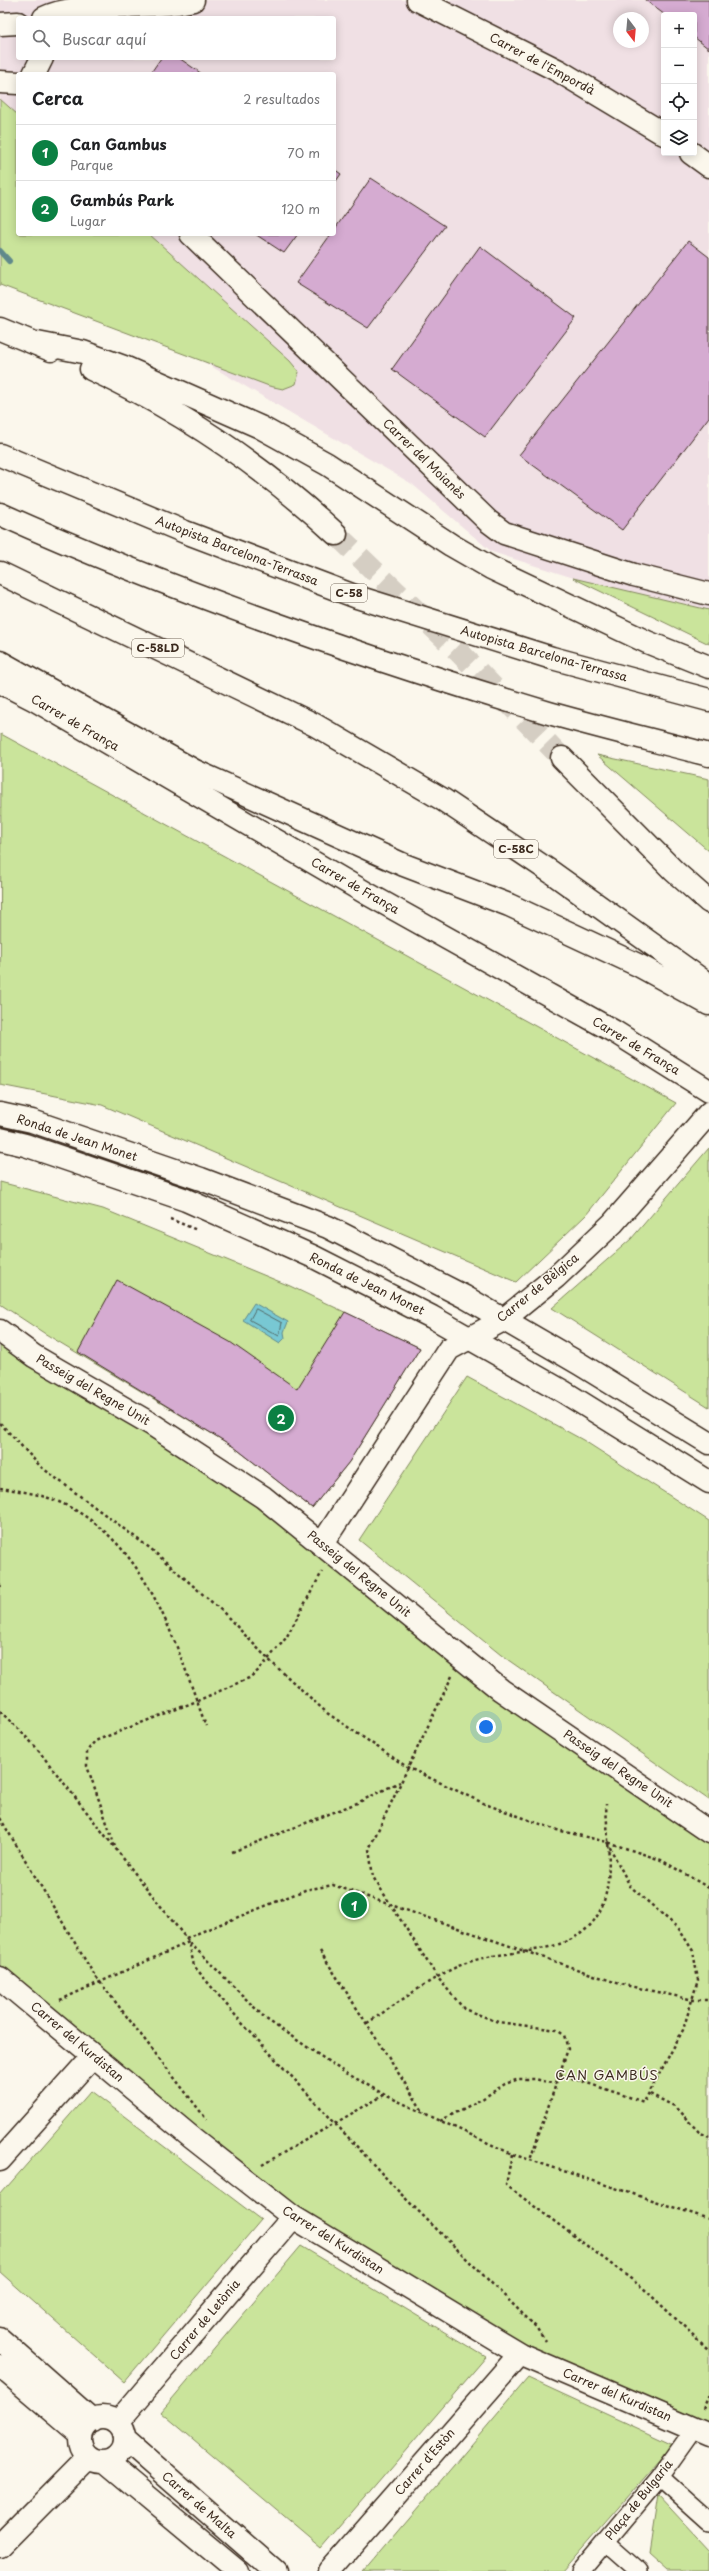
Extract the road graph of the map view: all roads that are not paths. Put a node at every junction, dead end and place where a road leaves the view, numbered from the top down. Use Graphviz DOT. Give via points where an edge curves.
graph roads {
  1 [pos="193,0"];
  2 [pos="418,0"];
  3 [pos="49,16"];
  4 [pos="16,23"];
  5 [pos="0,24"];
  6 [pos="41,60"];
  7 [pos="35,72"];
  8 [pos="0,82"];
  9 [pos="16,83"];
  10 [pos="661,132"];
  11 [pos="695,156"];
  12 [pos="709,166"];
  13 [pos="193,236"];
  14 [pos="0,329"];
  15 [pos="37,344"];
  16 [pos="0,455"];
  17 [pos="0,514"];
  18 [pos="336,534"];
  19 [pos="0,573"];
  20 [pos="709,594"];
  21 [pos="0,662"];
  22 [pos="709,668"];
  23 [pos="0,682"];
  24 [pos="709,700"];
  25 [pos="315,725"];
  26 [pos="709,755"];
  27 [pos="562,758"];
  28 [pos="709,902"];
  29 [pos="709,985"];
  30 [pos="709,1004"];
  31 [pos="709,1091"];
  32 [pos="709,1113"];
  33 [pos="0,1114"];
  34 [pos="0,1139"];
  35 [pos="503,1320"];
  36 [pos="0,1331"];
  37 [pos="469,1338"];
  38 [pos="709,1443"];
  39 [pos="709,1482"];
  40 [pos="322,1544"];
  41 [pos="709,1832"];
  42 [pos="0,1978"];
  43 [pos="93,2056"];
  44 [pos="0,2160"];
  45 [pos="293,2216"];
  46 [pos="0,2339"];
  47 [pos="520,2354"];
  48 [pos="0,2366"];
  49 [pos="86,2427"];
  50 [pos="701,2427"];
  51 [pos="121,2431"];
  52 [pos="97,2459"];
  53 [pos="660,2477"];
  54 [pos="709,2521"];
  55 [pos="606,2542"];
  56 [pos="0,2546"];
  57 [pos="237,2571"];
  58 [pos="275,2571"];
  59 [pos="330,2571"];
  60 [pos="581,2571"];
  61 [pos="639,2571"];
  1 -- 3 [label="main road" via="168,5 65,9"];
  2 -- 10 [label="main road, Carrer de l'Empordà" via="559,71"];
  4 -- 5 [label="main road"];
  6 -- 7 [label="main road"];
  8 -- 9 [label="main road"];
  11 -- 12 [label="main road"];
  13 -- 20 [label="main road, Carrer del Moianès" via="488,521 504,533 634,575"];
  14 -- 15 [label="main road"];
  15 -- 18 [label="main road" via="126,385 186,420 276,481"];
  15 -- 22 [label="main road" via="83,352 124,367 260,427 327,464 491,568 647,642"];
  16 -- 24 [label="main road, Autopista Barcelona-Terrassa / C-58" via="185,532 358,597 552,658"];
  17 -- 26 [label="main road" via="83,551 341,647 549,713"];
  19 -- 25 [label="main road, C-58LD"];
  21 -- 30 [label="main road" via="195,771 404,865 508,905 640,966"];
  23 -- 31 [label="main road, Carrer de França" via="615,1032"];
  25 -- 29 [label="main road, C-58C" via="442,799 551,872"];
  27 -- 28 [label="main road" via="674,871"];
  32 -- 35 [label="main road, Carrer de Bèlgica" via="613,1223 556,1277"];
  33 -- 35 [label="main road, Ronda de Jean Monet" via="32,1121 201,1179 328,1228 465,1297"];
  34 -- 37 [label="main road, Ronda de Jean Monet" via="25,1145 186,1200 314,1257"];
  35 -- 37 [label="main road, Carrer de Bèlgica"];
  35 -- 38 [label="main road, Ronda de Jean Monet"];
  36 -- 40 [label="main road, Passeig del Regne Unit" via="34,1356 153,1425 264,1497"];
  37 -- 39 [label="main road, Ronda de Jean Monet" via="564,1392"];
  37 -- 40 [label="main road, Carrer de Bèlgica" via="449,1348"];
  40 -- 41 [label="main road, Passeig del Regne Unit" via="501,1690"];
  42 -- 43 [label="main road, Carrer del Kurdistan"];
  43 -- 44 [label="main road"];
  43 -- 45 [label="main road, Carrer del Kurdistan"];
  45 -- 47 [label="main road, Carrer del Kurdistan"];
  45 -- 51 [label="main road, Carrer de Letònia"];
  46 -- 49 [label="main road"];
  47 -- 50 [label="main road, Carrer del Kurdistan"];
  47 -- 59 [label="main road, Carrer d'Estòn"];
  48 -- 49 [label="main road"];
  49 -- 51 [label="main road" via="103,2417"];
  49 -- 52 [label="main road" via="81,2446"];
  50 -- 53 [label="street, Plaça de Bulgaria"];
  51 -- 52 [label="main road" via="118,2454"];
  51 -- 58 [label="main road, Carrer de Malta"];
  52 -- 56 [label="main road"];
  52 -- 57 [label="main road"];
  53 -- 54 [label="street"];
  53 -- 55 [label="street, Plaça de Bulgaria"];
  55 -- 60 [label="street, Plaça de Bulgaria"];
  55 -- 61 [label="street"];
}
